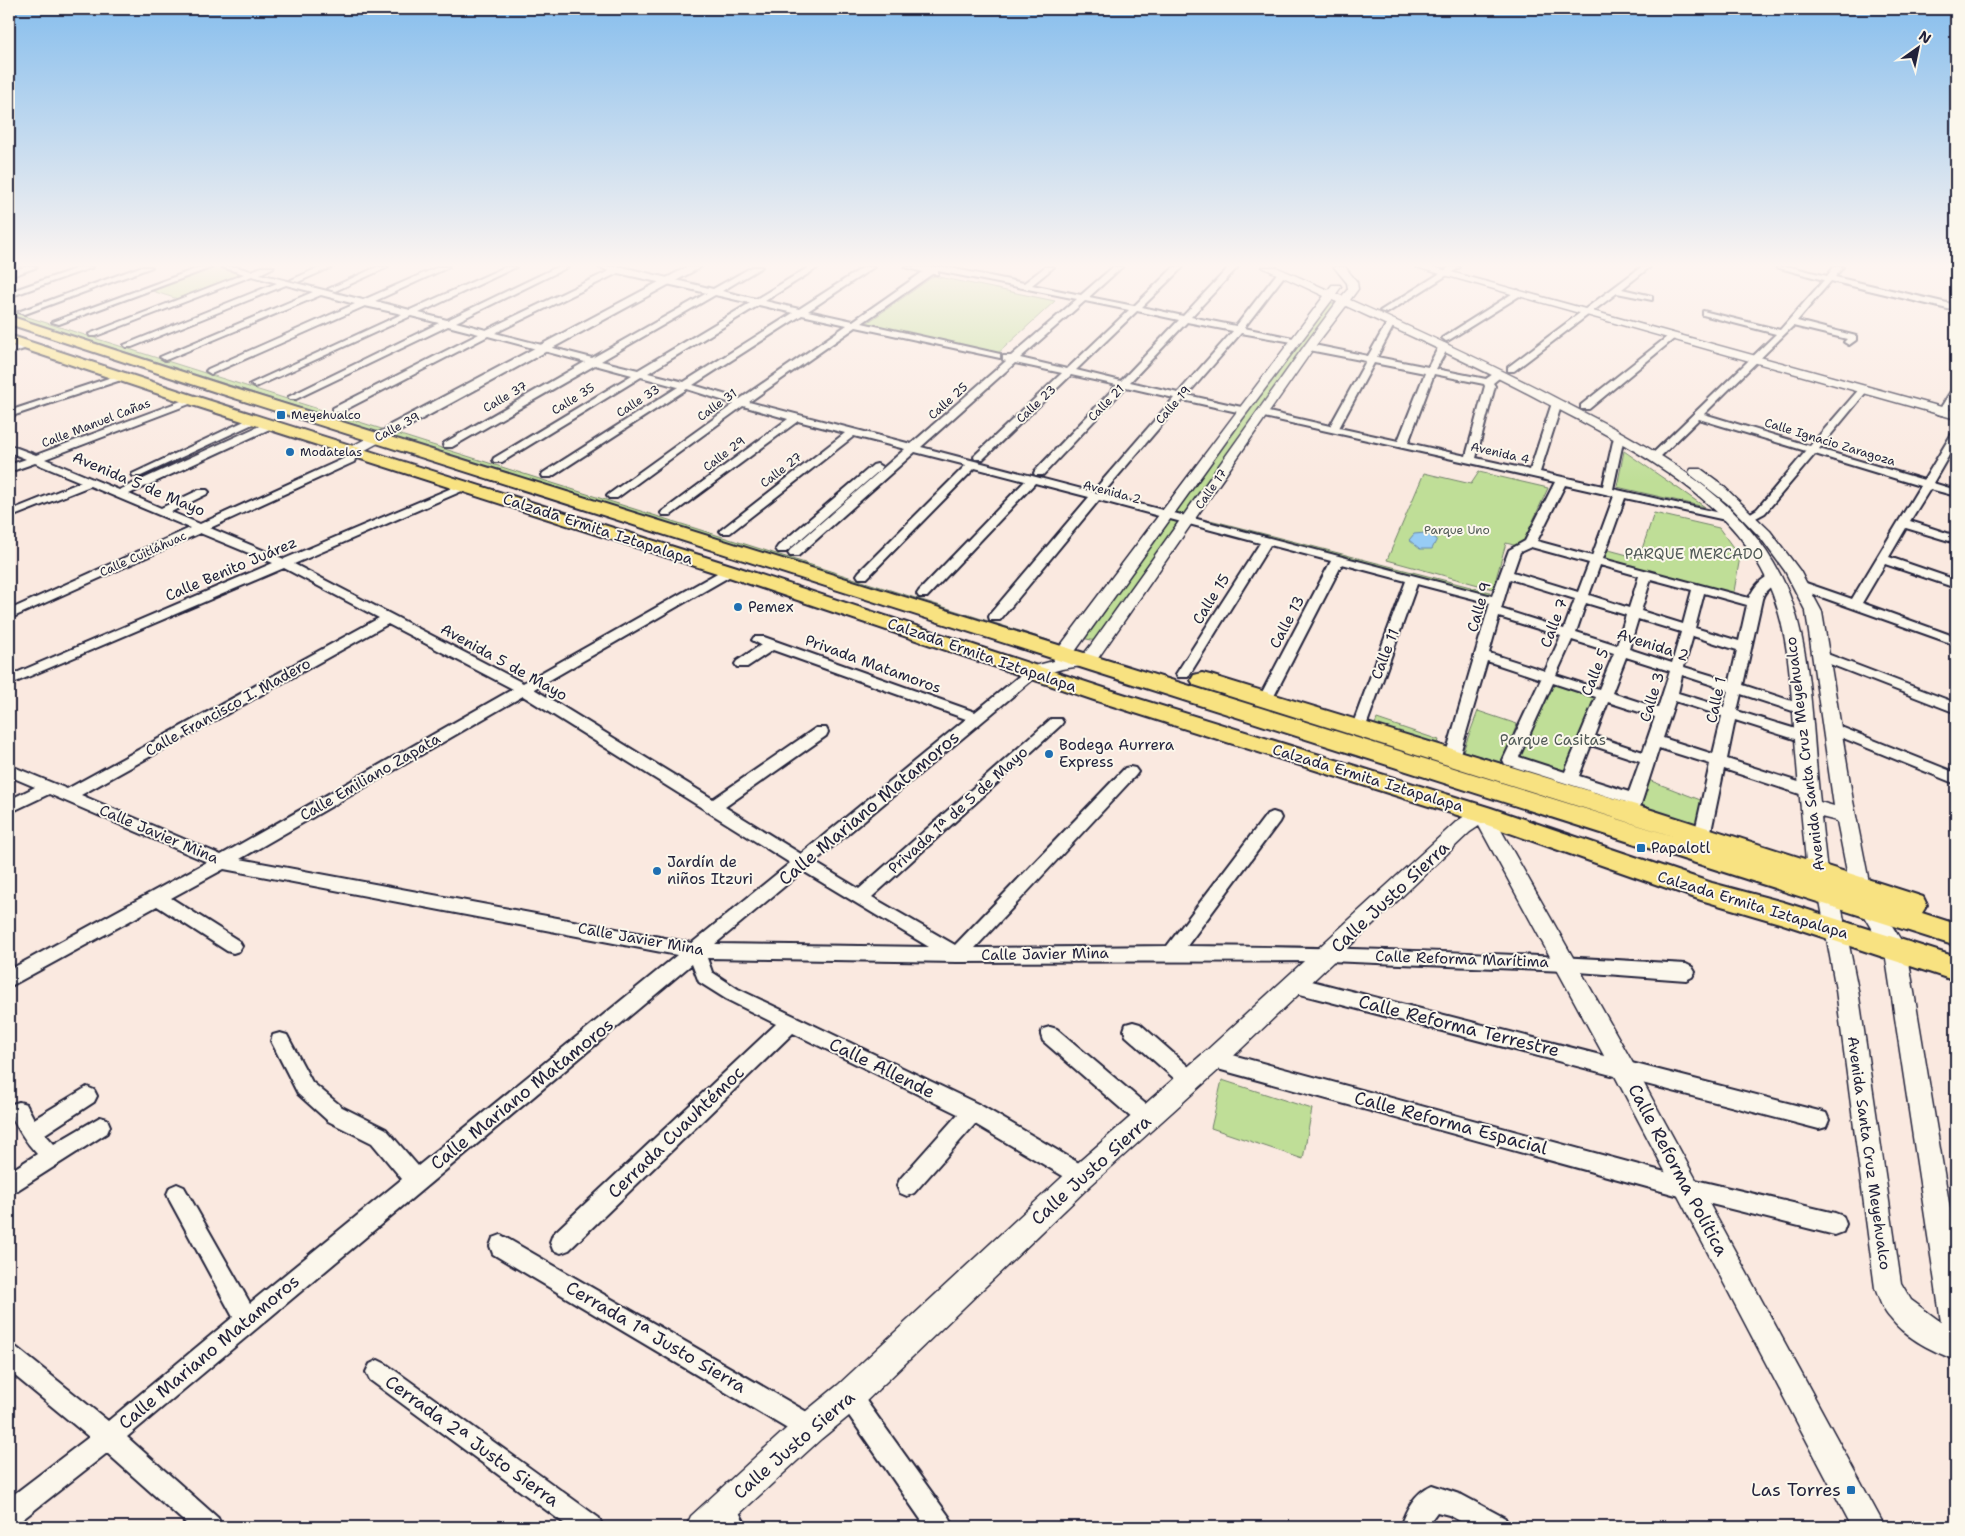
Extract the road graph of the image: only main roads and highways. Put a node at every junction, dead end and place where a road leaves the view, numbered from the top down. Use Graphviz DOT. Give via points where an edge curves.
graph roads {
  1 [pos="9,339"];
  2 [pos="93,339"];
  3 [pos="109,339"];
  4 [pos="553,339"];
  5 [pos="379,431"];
  6 [pos="1066,653"];
  7 [pos="1092,655"];
  8 [pos="1864,897"];
  9 [pos="1956,919"];
  10 [pos="1956,935"];
  11 [pos="1956,969"];
  1 -- 11 [label="main road, Calzada Ermita Iztapalapa"];
  2 -- 5 [label="main road, Calzada Ermita Iztapalapa"];
  3 -- 5 [label="main road, Calzada Ermita Iztapalapa" via="337,410"];
  4 -- 5 [label="main road, Calle 39"];
  5 -- 6 [label="main road, Calzada Ermita Iztapalapa"];
  5 -- 6 [label="main road, Calzada Ermita Iztapalapa" via="448,445 498,460 995,617"];
  6 -- 7 [label="main road, Calzada Ermita Iztapalapa"];
  7 -- 8 [label="main road, Calzada Ermita Iztapalapa" via="1829,895"];
  7 -- 8 [label="main road, Calzada Ermita Iztapalapa" via="1183,674 1452,757 1632,806 1702,836 1817,872"];
  8 -- 9 [label="main road, Calzada Ermita Iztapalapa"];
  8 -- 10 [label="main road, Calzada Ermita Iztapalapa"];
}
